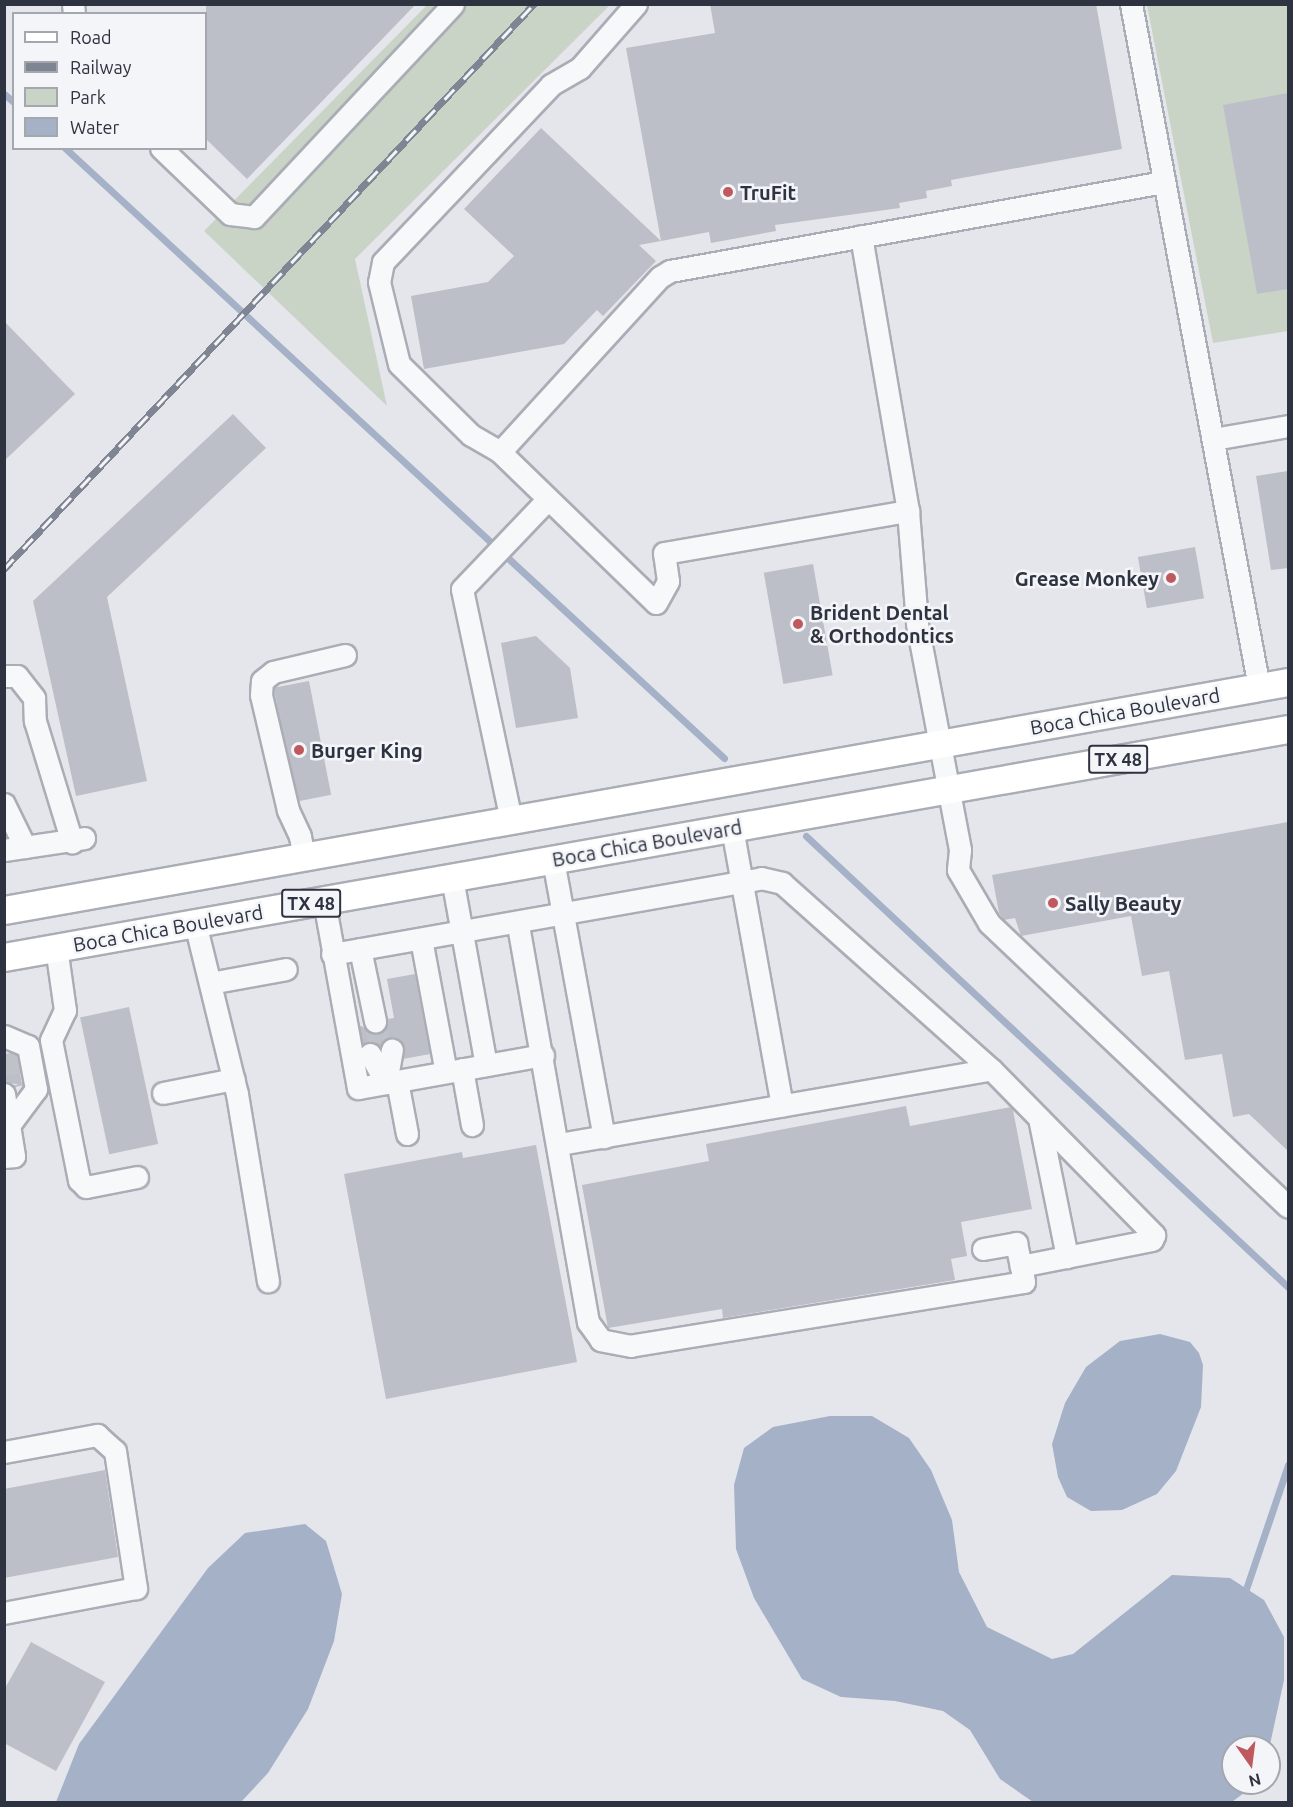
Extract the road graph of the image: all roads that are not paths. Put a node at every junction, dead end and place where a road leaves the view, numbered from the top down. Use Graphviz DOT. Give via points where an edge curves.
graph roads {
  1 [pos="453,4"];
  2 [pos="636,4"];
  3 [pos="1131,4"];
  4 [pos="163,150"];
  5 [pos="1163,182"];
  6 [pos="861,236"];
  7 [pos="1288,426"];
  8 [pos="1213,439"];
  9 [pos="500,452"];
  10 [pos="548,499"];
  11 [pos="908,511"];
  12 [pos="345,656"];
  13 [pos="4,676"];
  14 [pos="1288,682"];
  15 [pos="1259,687"];
  16 [pos="1288,729"];
  17 [pos="939,744"];
  18 [pos="948,789"];
  19 [pos="4,804"];
  20 [pos="512,820"];
  21 [pos="732,828"];
  22 [pos="15,849"];
  23 [pos="304,857"];
  24 [pos="554,860"];
  25 [pos="452,878"];
  26 [pos="742,882"];
  27 [pos="324,901"];
  28 [pos="4,910"];
  29 [pos="563,913"];
  30 [pos="518,922"];
  31 [pos="195,923"];
  32 [pos="461,932"];
  33 [pos="421,939"];
  34 [pos="56,947"];
  35 [pos="360,949"];
  36 [pos="332,954"];
  37 [pos="4,957"];
  38 [pos="286,969"];
  39 [pos="210,983"];
  40 [pos="375,1022"];
  41 [pos="6,1045"];
  42 [pos="381,1052"];
  43 [pos="543,1055"];
  44 [pos="486,1065"];
  45 [pos="991,1069"];
  46 [pos="454,1071"];
  47 [pos="234,1079"];
  48 [pos="392,1082"];
  49 [pos="10,1090"];
  50 [pos="163,1093"];
  51 [pos="782,1106"];
  52 [pos="1039,1118"];
  53 [pos="6,1120"];
  54 [pos="472,1125"];
  55 [pos="407,1134"];
  56 [pos="604,1137"];
  57 [pos="559,1144"];
  58 [pos="4,1157"];
  59 [pos="137,1177"];
  60 [pos="1288,1207"];
  61 [pos="982,1249"];
  62 [pos="1067,1257"];
  63 [pos="1021,1266"];
  64 [pos="268,1281"];
  65 [pos="4,1452"];
  66 [pos="4,1613"];
  1 -- 4 [label="lane" via="254,218 230,214"];
  2 -- 9 [label="lane" via="580,68 551,85 383,262 380,272 399,364 471,435"];
  3 -- 5 [label="lane"];
  5 -- 6 [label="lane"];
  5 -- 8 [label="lane"];
  6 -- 9 [label="lane" via="669,271"];
  6 -- 11 [label="lane"];
  7 -- 8 [label="lane"];
  8 -- 15 [label="lane"];
  9 -- 10 [label="lane"];
  10 -- 11 [label="lane" via="656,603 668,581 664,553"];
  10 -- 20 [label="lane" via="462,589"];
  11 -- 17 [label="lane" via="917,624"];
  12 -- 23 [label="lane" via="273,672 262,681 261,695 288,810"];
  13 -- 22 [label="lane" via="17,676 34,698 35,721 78,840"];
  14 -- 15 [label="main road, Boca Chica Boulevard / TX 48"];
  15 -- 17 [label="main road, Boca Chica Boulevard / TX 48"];
  16 -- 18 [label="main road, Boca Chica Boulevard / TX 48"];
  17 -- 18 [label="lane"];
  17 -- 20 [label="main road, Boca Chica Boulevard / TX 48"];
  18 -- 21 [label="main road, Boca Chica Boulevard / TX 48"];
  18 -- 60 [label="lane" via="960,850 958,870 989,923"];
  19 -- 22 [label="lane"];
  20 -- 23 [label="main road, Boca Chica Boulevard / TX 48"];
  21 -- 24 [label="main road, Boca Chica Boulevard / TX 48"];
  21 -- 26 [label="lane"];
  23 -- 28 [label="main road, Boca Chica Boulevard / TX 48"];
  24 -- 25 [label="main road, Boca Chica Boulevard / TX 48"];
  24 -- 29 [label="lane"];
  25 -- 27 [label="main road, Boca Chica Boulevard / TX 48"];
  25 -- 32 [label="lane"];
  26 -- 29 [label="lane"];
  26 -- 45 [label="lane" via="761,878 782,883"];
  26 -- 51 [label="lane"];
  27 -- 31 [label="main road, Boca Chica Boulevard / TX 48"];
  27 -- 36 [label="lane"];
  29 -- 30 [label="lane"];
  29 -- 56 [label="lane"];
  30 -- 32 [label="lane"];
  30 -- 43 [label="lane"];
  31 -- 34 [label="main road, Boca Chica Boulevard / TX 48"];
  31 -- 39 [label="lane"];
  32 -- 33 [label="lane"];
  32 -- 44 [label="lane"];
  33 -- 35 [label="lane"];
  33 -- 46 [label="lane"];
  34 -- 37 [label="main road, Boca Chica Boulevard / TX 48"];
  34 -- 59 [label="lane" via="65,1010 51,1040 79,1180 86,1187"];
  35 -- 36 [label="lane"];
  35 -- 40 [label="lane"];
  36 -- 48 [label="lane" via="358,1088"];
  38 -- 39 [label="lane"];
  39 -- 47 [label="lane"];
  41 -- 53 [label="lane" via="28,1046 36,1089"];
  42 -- 48 [label="lane"];
  43 -- 44 [label="lane"];
  43 -- 57 [label="lane"];
  44 -- 46 [label="lane"];
  45 -- 51 [label="lane"];
  45 -- 52 [label="lane"];
  46 -- 48 [label="lane"];
  46 -- 54 [label="lane"];
  47 -- 50 [label="lane"];
  47 -- 64 [label="lane"];
  48 -- 55 [label="lane"];
  49 -- 53 [label="lane"];
  51 -- 56 [label="lane"];
  52 -- 62 [label="lane"];
  52 -- 62 [label="lane" via="1154,1235 1147,1242"];
  53 -- 58 [label="lane" via="14,1156"];
  56 -- 57 [label="lane"];
  57 -- 63 [label="lane" via="588,1322 601,1340 612,1344 631,1346 1024,1282"];
  61 -- 63 [label="lane" via="1016,1243"];
  62 -- 63 [label="lane"];
  65 -- 66 [label="lane" via="97,1435 115,1451 136,1588"];
}
